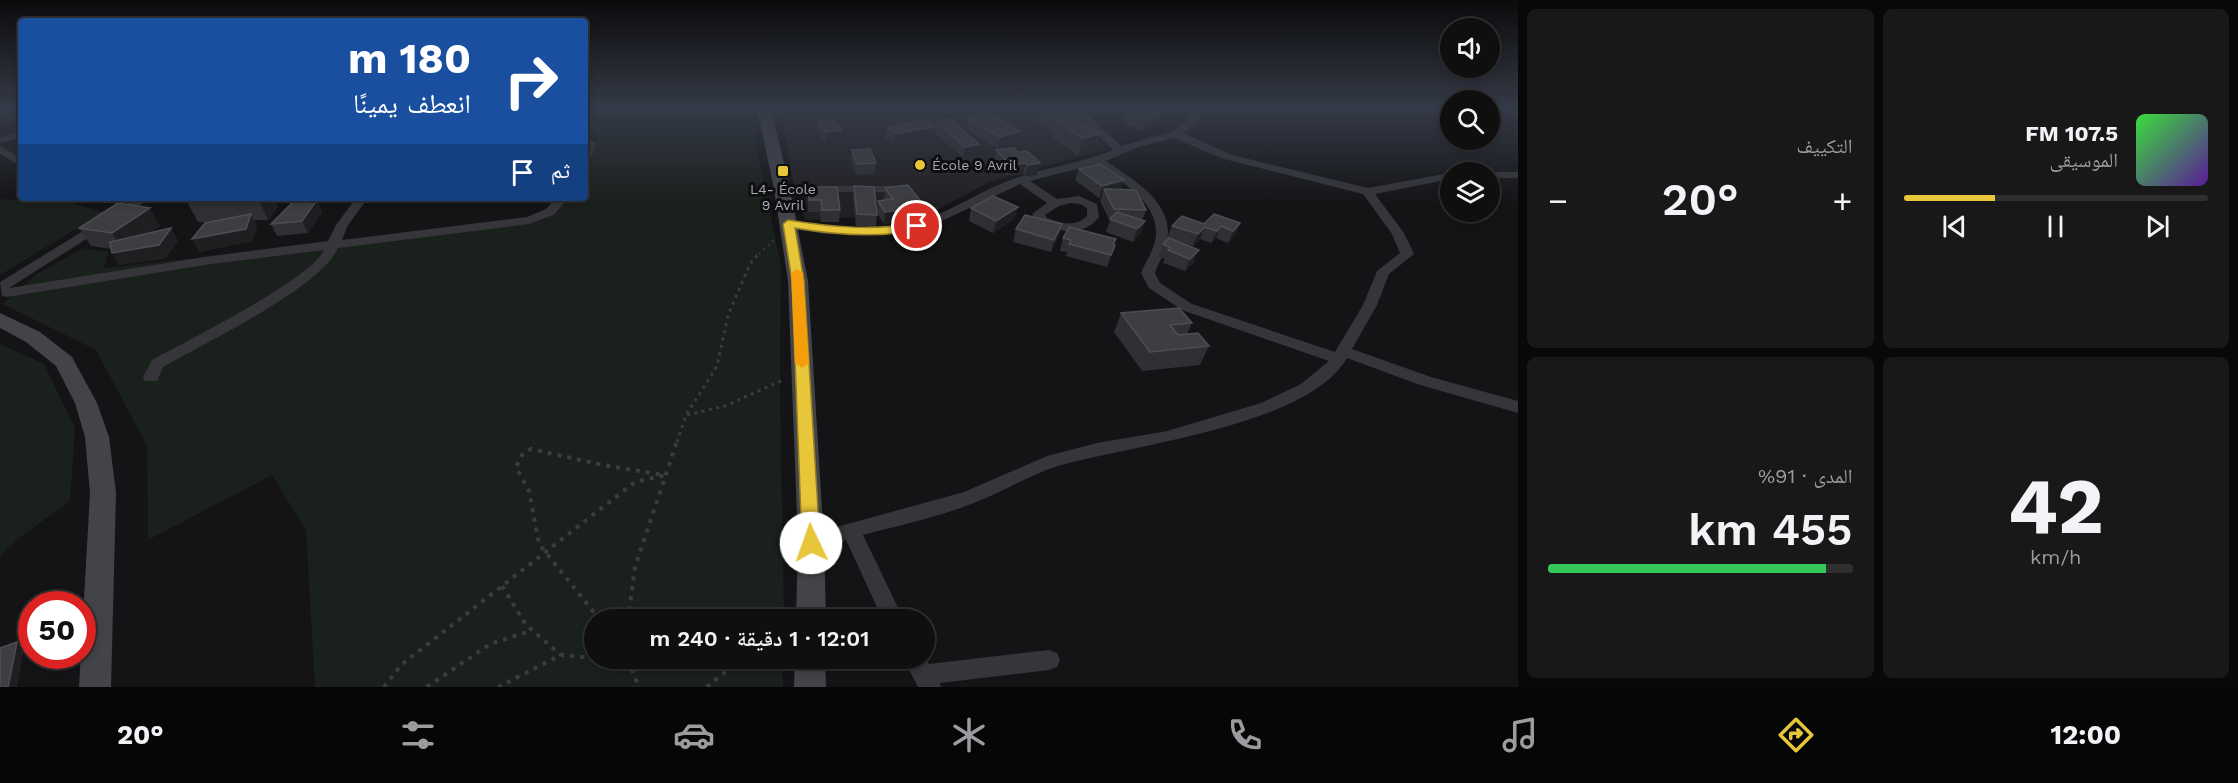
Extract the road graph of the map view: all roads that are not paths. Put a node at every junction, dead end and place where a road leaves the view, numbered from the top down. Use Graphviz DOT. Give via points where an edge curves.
graph roads {
  1 [pos="771,140"];
  2 [pos="1109,140"];
  3 [pos="1154,140"];
  4 [pos="1189,140"];
  5 [pos="0,149"];
  6 [pos="1119,150"];
  7 [pos="1098,160"];
  8 [pos="18,161"];
  9 [pos="1500,175"];
  10 [pos="1518,175"];
  11 [pos="1440,178"];
  12 [pos="1021,180"];
  13 [pos="782,189"];
  14 [pos="895,189"];
  15 [pos="1368,192"];
  16 [pos="140,201"];
  17 [pos="360,201"];
  18 [pos="559,201"];
  19 [pos="1055,203"];
  20 [pos="790,231"];
  21 [pos="331,245"];
  22 [pos="3,290"];
  23 [pos="0,319"];
  24 [pos="1342,355"];
  25 [pos="151,377"];
  26 [pos="1518,407"];
  27 [pos="851,531"];
  28 [pos="811,543"];
  29 [pos="811,609"];
  30 [pos="889,609"];
  31 [pos="1049,660"];
  32 [pos="810,669"];
  33 [pos="922,674"];
  34 [pos="95,687"];
  35 [pos="810,687"];
  1 -- 13 [label="main road"];
  2 -- 6 [label="street"];
  3 -- 6 [label="street"];
  4 -- 15 [label="street" via="1228,157"];
  5 -- 8 [label="street"];
  6 -- 7 [label="street"];
  7 -- 12 [label="street"];
  7 -- 24 [label="street" via="1155,205 1162,222 1161,243 1148,273 1154,285 1173,300 1203,313"];
  9 -- 10 [label="street"];
  11 -- 15 [label="street"];
  12 -- 19 [label="street"];
  12 -- 20 [label="street" via="907,229"];
  13 -- 14 [label="lane"];
  13 -- 20 [label="main road"];
  15 -- 24 [label="street" via="1408,249 1379,279 1370,305"];
  16 -- 22 [label="street"];
  17 -- 21 [label="street"];
  18 -- 21 [label="street" via="550,212 530,220"];
  19 -- 19 [label="street" via="1038,214 1042,220 1086,231 1093,218 1093,207 1077,198"];
  20 -- 28 [label="main road" via="798,281"];
  21 -- 22 [label="street"];
  21 -- 25 [label="street" via="328,256 318,267 292,287 157,364"];
  23 -- 34 [label="main road" via="33,337 64,362 86,404 97,437 103,493"];
  24 -- 26 [label="street"];
  24 -- 27 [label="street" via="1307,388 1267,407 1167,437 1097,448 1047,463 968,498"];
  27 -- 28 [label="street"];
  27 -- 30 [label="street"];
  28 -- 29 [label="main road"];
  31 -- 33 [label="street"];
  32 -- 35 [label="main road"];
}
